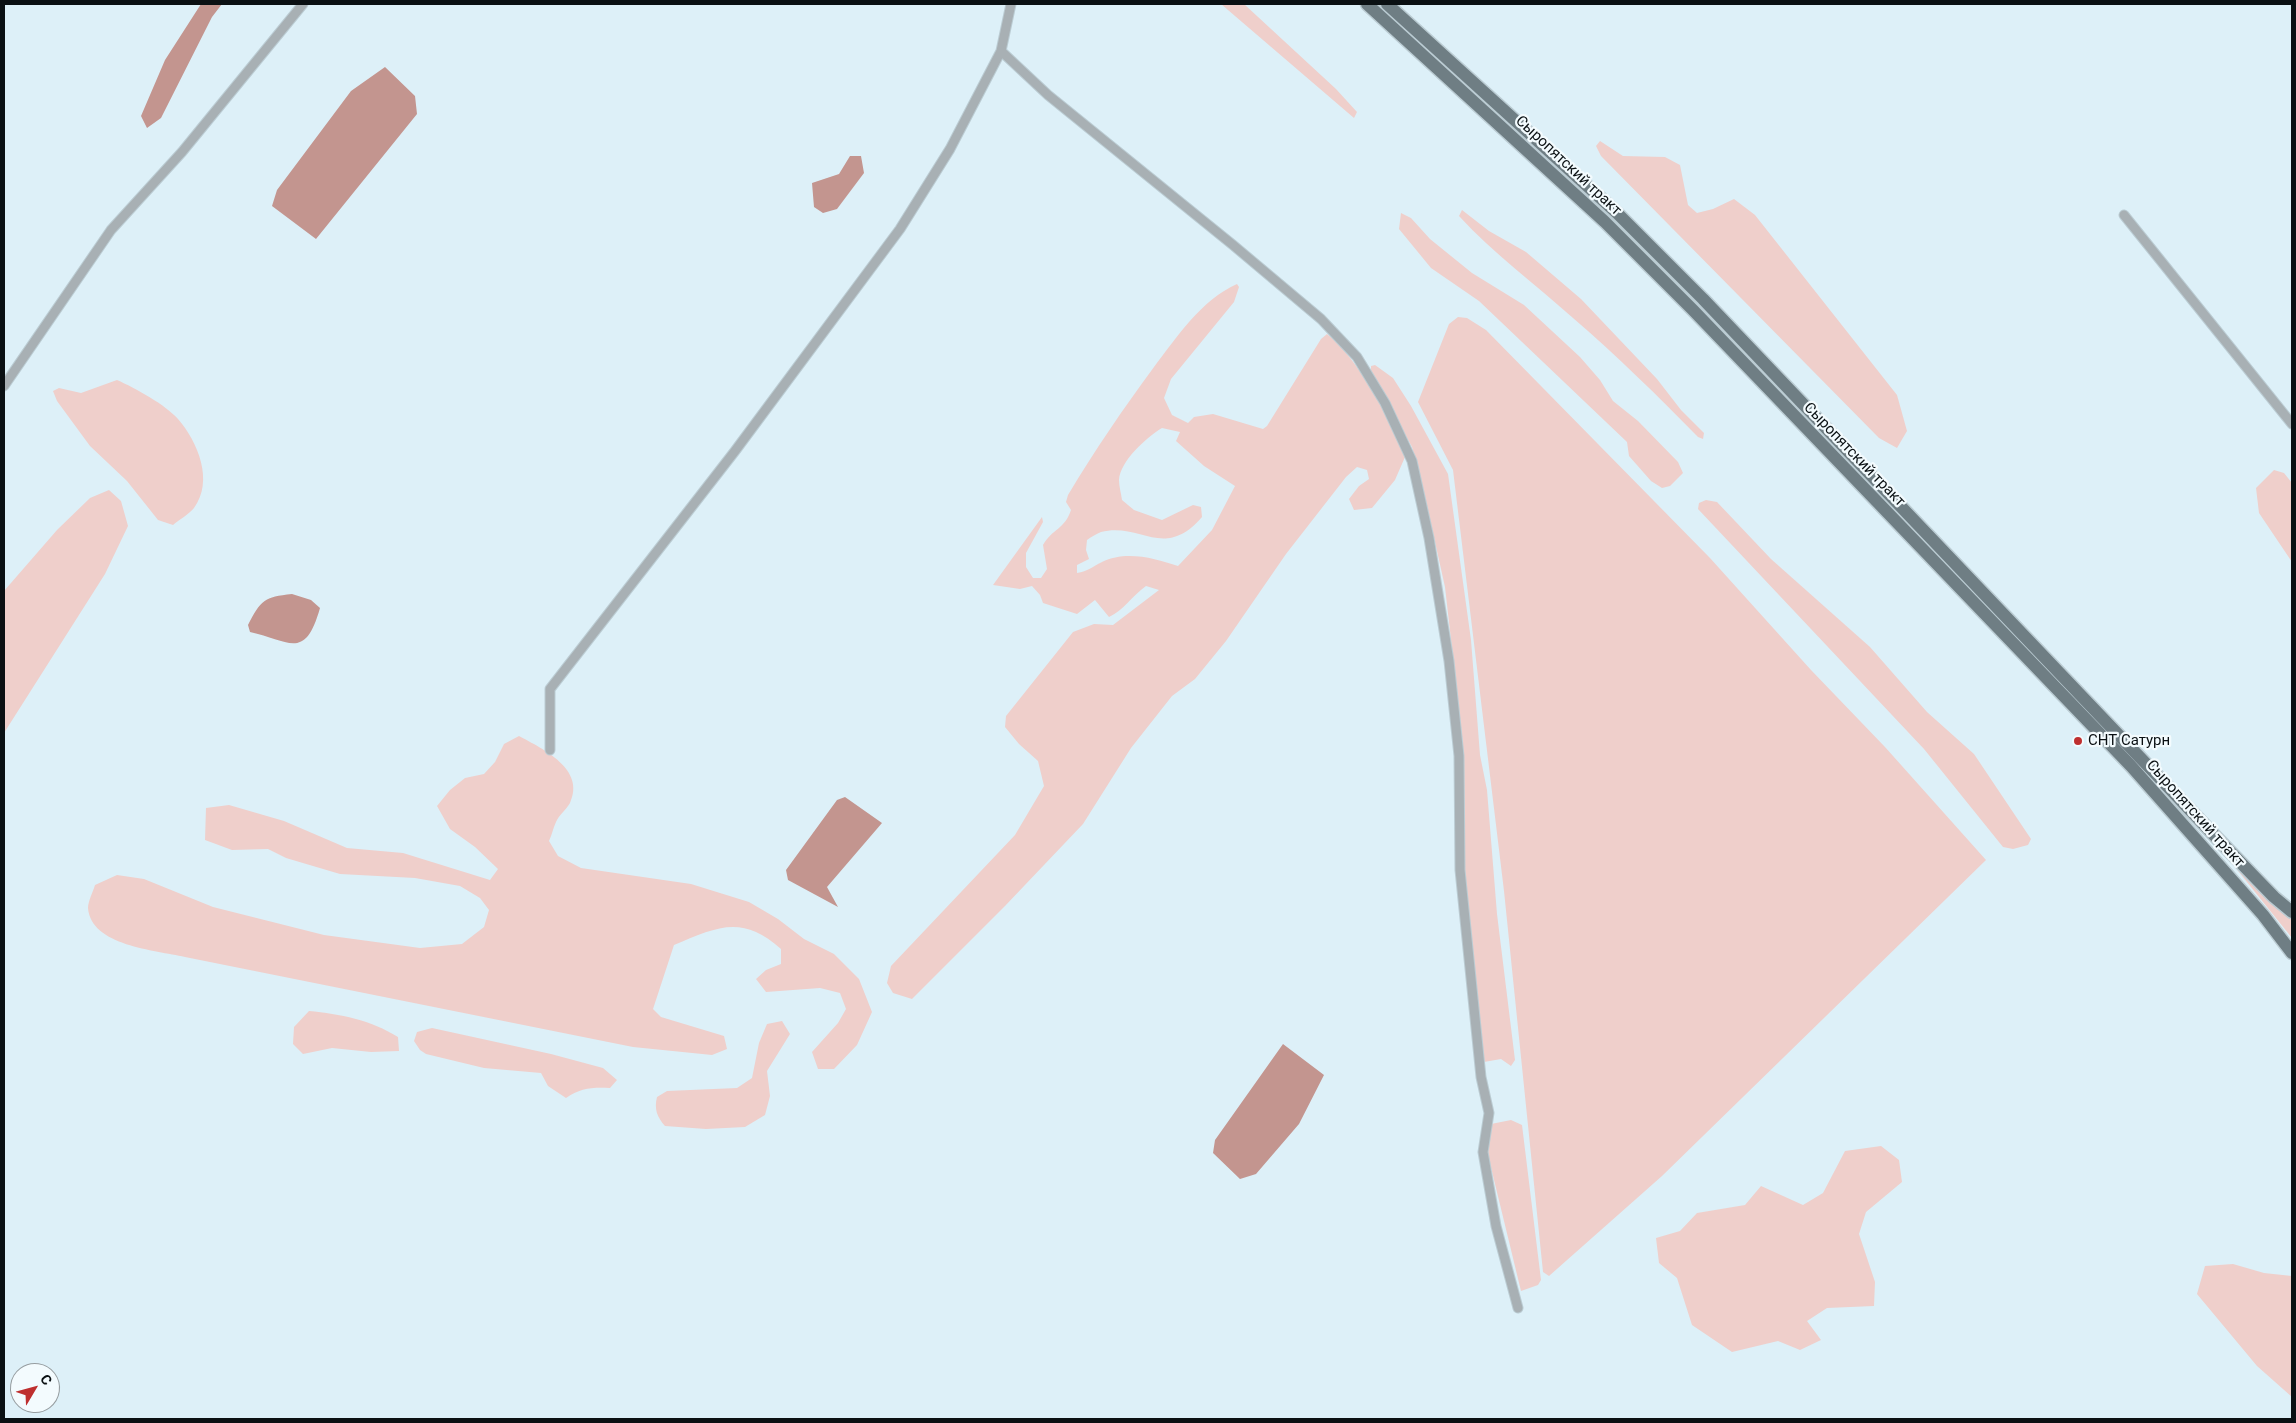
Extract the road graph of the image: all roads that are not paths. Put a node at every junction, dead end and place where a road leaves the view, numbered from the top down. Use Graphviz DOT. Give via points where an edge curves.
graph roads {
  1 [pos="303,4"];
  2 [pos="1011,4"];
  3 [pos="1367,4"];
  4 [pos="1387,4"];
  5 [pos="1001,51"];
  6 [pos="2124,214"];
  7 [pos="4,386"];
  8 [pos="2292,424"];
  9 [pos="550,750"];
  10 [pos="2292,912"];
  11 [pos="2292,953"];
  12 [pos="1518,1308"];
  1 -- 7 [label="street" via="182,152 111,230"];
  2 -- 5 [label="street"];
  3 -- 11 [label="main road, Сыропятский тракт" via="1598,216 1693,310 2131,766 2263,915"];
  4 -- 10 [label="main road, Сыропятский тракт" via="1617,213 2274,897"];
  5 -- 9 [label="street" via="950,149 900,229 735,451 550,689"];
  5 -- 12 [label="street" via="1048,95 1321,319 1357,357 1385,403 1412,460 1429,538 1449,661 1459,756 1460,870 1481,1077 1488,1113 1483,1152 1496,1226"];
  6 -- 8 [label="street"];
}
